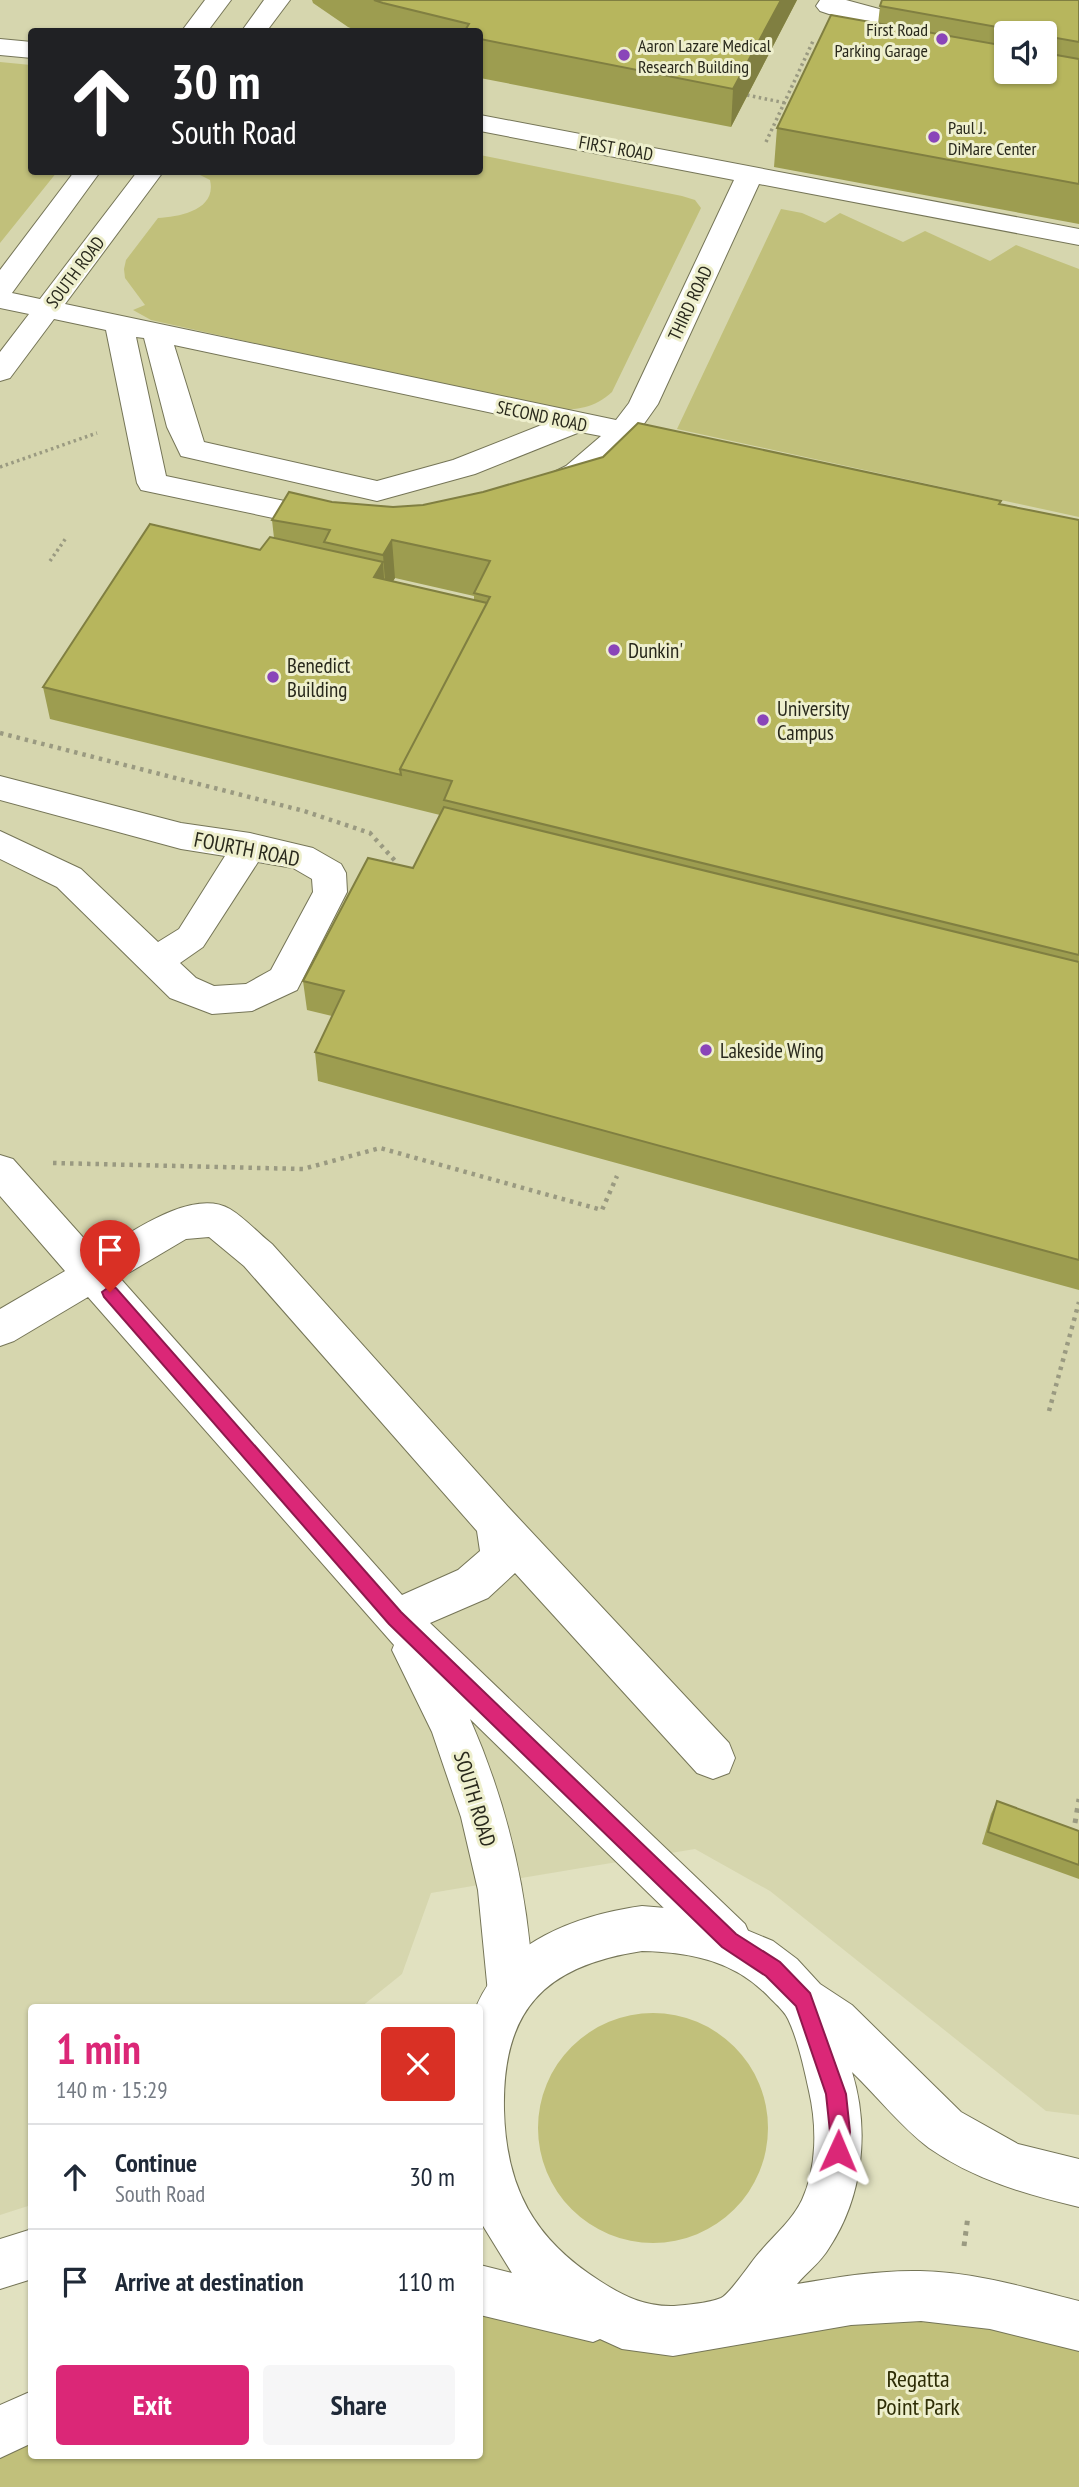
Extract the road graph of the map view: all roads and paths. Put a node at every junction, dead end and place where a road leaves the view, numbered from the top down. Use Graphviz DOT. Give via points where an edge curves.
graph roads {
  1 [pos="218,0"];
  2 [pos="277,0"];
  3 [pos="831,3"];
  4 [pos="885,18"];
  5 [pos="196,28"];
  6 [pos="256,28"];
  7 [pos="0,47"];
  8 [pos="28,50"];
  9 [pos="747,95"];
  10 [pos="802,107"];
  11 [pos="483,124"];
  12 [pos="751,173"];
  13 [pos="86,175"];
  14 [pos="148,175"];
  15 [pos="1079,237"];
  16 [pos="0,289"];
  17 [pos="0,299"];
  18 [pos="46,310"];
  19 [pos="119,326"];
  20 [pos="157,334"];
  21 [pos="0,372"];
  22 [pos="575,423"];
  23 [pos="102,431"];
  24 [pos="625,432"];
  25 [pos="704,464"];
  26 [pos="0,467"];
  27 [pos="520,496"];
  28 [pos="362,526"];
  29 [pos="65,538"];
  30 [pos="50,561"];
  31 [pos="0,733"];
  32 [pos="0,788"];
  33 [pos="0,844"];
  34 [pos="250,846"];
  35 [pos="397,863"];
  36 [pos="156,961"];
  37 [pos="52,1163"];
  38 [pos="0,1170"];
  39 [pos="617,1176"];
  40 [pos="94,1274"];
  41 [pos="1079,1302"];
  42 [pos="0,1329"];
  43 [pos="1049,1411"];
  44 [pos="499,1541"];
  45 [pos="395,1618"];
  46 [pos="713,1758"];
  47 [pos="1079,1799"];
  48 [pos="1075,1822"];
  49 [pos="729,1940"];
  50 [pos="803,2000"];
  51 [pos="496,2010"];
  52 [pos="483,2064"];
  53 [pos="483,2151"];
  54 [pos="1079,2183"];
  55 [pos="968,2216"];
  56 [pos="964,2246"];
  57 [pos="28,2255"];
  58 [pos="0,2264"];
  59 [pos="483,2291"];
  60 [pos="737,2319"];
  61 [pos="622,2324"];
  62 [pos="1079,2326"];
  63 [pos="28,2418"];
  64 [pos="0,2432"];
  1 -- 5 [label="street"];
  2 -- 6 [label="street"];
  3 -- 4 [label="street"];
  3 -- 12 [label="path"];
  7 -- 8 [label="street"];
  9 -- 10 [label="path, bridge"];
  11 -- 12 [label="street, FIRST ROAD"];
  12 -- 15 [label="street, FIRST ROAD"];
  12 -- 24 [label="street, THIRD ROAD" via="643,404"];
  13 -- 16 [label="street"];
  14 -- 18 [label="street, SOUTH ROAD"];
  17 -- 18 [label="street, SECOND ROAD"];
  18 -- 19 [label="street, SECOND ROAD"];
  18 -- 21 [label="street, SOUTH ROAD"];
  19 -- 20 [label="street, SECOND ROAD"];
  19 -- 28 [label="street" via="152,483"];
  20 -- 22 [label="street, SECOND ROAD"];
  20 -- 22 [label="street" via="192,449 377,491 464,467"];
  22 -- 24 [label="street, SECOND ROAD"];
  23 -- 26 [label="path"];
  24 -- 25 [label="street, SECOND ROAD" via="678,458"];
  24 -- 27 [label="street, THIRD ROAD" via="566,478"];
  29 -- 30 [label="path"];
  31 -- 35 [label="path" via="304,811 370,833"];
  32 -- 34 [label="street, FOURTH ROAD" via="181,836"];
  33 -- 36 [label="street, FOURTH ROAD" via="69,878"];
  34 -- 36 [label="street" via="191,939"];
  34 -- 36 [label="street, FOURTH ROAD" via="301,856 329,873 330,892 284,980 252,997 212,1000 183,988"];
  37 -- 39 [label="path" via="303,1169 380,1148 601,1210"];
  38 -- 40 [label="street, SOUTH ROAD"];
  40 -- 42 [label="street"];
  40 -- 44 [label="street" via="179,1224 216,1220 258,1255"];
  40 -- 45 [label="street, SOUTH ROAD"];
  41 -- 43 [label="path"];
  44 -- 45 [label="street" via="473,1584"];
  44 -- 46 [label="street"];
  45 -- 49 [label="street, SOUTH ROAD"];
  45 -- 51 [label="street, SOUTH ROAD" via="433,1685 476,1788 498,1876"];
  47 -- 48 [label="path"];
  49 -- 50 [label="street" via="773,1969"];
  49 -- 51 [label="street" via="656,1927 602,1934 531,1971"];
  50 -- 54 [label="street" via="835,2022 944,2130 1016,2168"];
  50 -- 60 [label="street" via="836,2094 840,2132 835,2171 814,2227"];
  51 -- 52 [label="street"];
  53 -- 61 [label="street" via="495,2201 527,2253 563,2286"];
  55 -- 56 [label="path"];
  57 -- 58 [label="street"];
  59 -- 61 [label="street"];
  60 -- 61 [label="street" via="674,2331"];
  60 -- 62 [label="street" via="851,2300 921,2296 990,2304"];
  63 -- 64 [label="street"];
}
